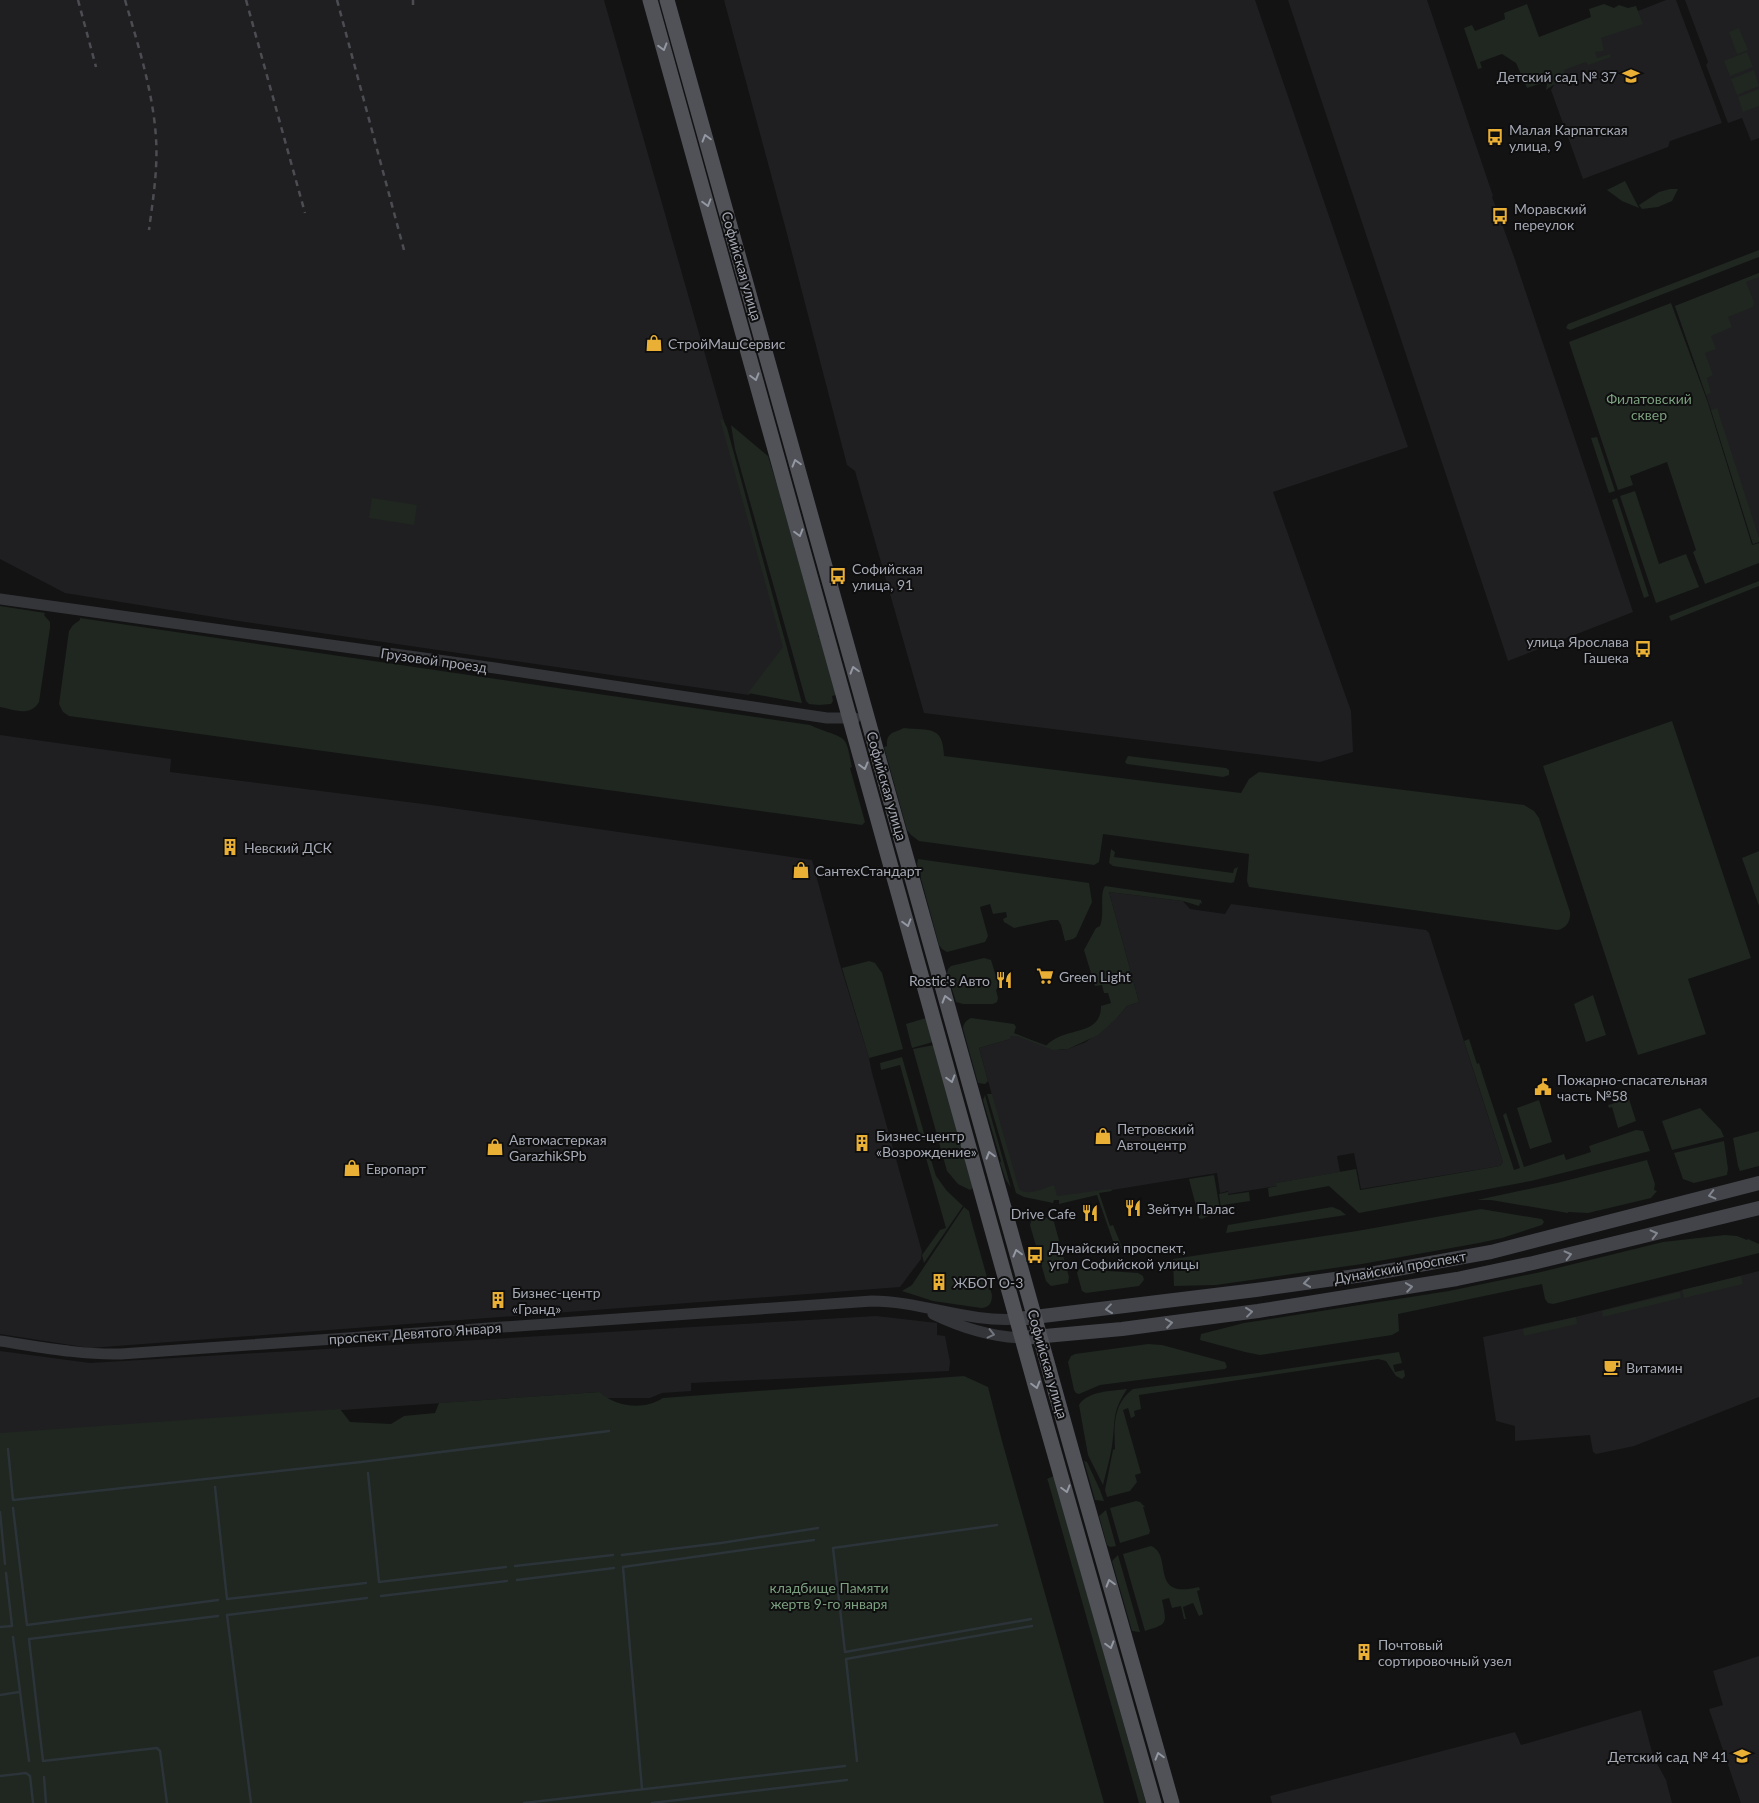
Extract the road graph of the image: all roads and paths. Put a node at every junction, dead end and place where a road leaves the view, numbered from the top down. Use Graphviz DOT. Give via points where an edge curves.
graph roads {
  1 [pos="650,0"];
  2 [pos="667,0"];
  3 [pos="0,599"];
  4 [pos="867,717"];
  5 [pos="851,719"];
  6 [pos="1759,1183"];
  7 [pos="1759,1208"];
  8 [pos="920,1308"];
  9 [pos="1035,1317"];
  10 [pos="1018,1319"];
  11 [pos="1040,1337"];
  12 [pos="1023,1338"];
  13 [pos="0,1341"];
  14 [pos="1154,1803"];
  15 [pos="1172,1803"];
  1 -- 5 [label="main road, Софийская улица, one-way"];
  4 -- 2 [label="main road, Софийская улица, one-way"];
  3 -- 5 [label="street, Грузовой проезд"];
  4 -- 5 [label="street, Грузовой проезд"];
  9 -- 4 [label="main road, Софийская улица, one-way"];
  5 -- 10 [label="main road, Софийская улица, one-way"];
  6 -- 9 [label="main road, Дунайский проспект, one-way" via="1491,1252 1370,1274"];
  11 -- 7 [label="main road, Дунайский проспект, one-way" via="1258,1311 1457,1279"];
  8 -- 10 [label="street, проспект Девятого Января" via="982,1319"];
  8 -- 12 [label="street, проспект Девятого Января, one-way" via="984,1332 1006,1338"];
  8 -- 13 [label="street, проспект Девятого Января" via="865,1301 121,1354 71,1352"];
  9 -- 10 [label="main road, Дунайский проспект"];
  9 -- 11 [label="main road, Софийская улица"];
  10 -- 12 [label="main road, Софийская улица"];
  11 -- 12 [label="main road, Дунайский проспект"];
  15 -- 11 [label="main road, Софийская улица, one-way"];
  12 -- 14 [label="main road, Софийская улица, one-way"];
}
